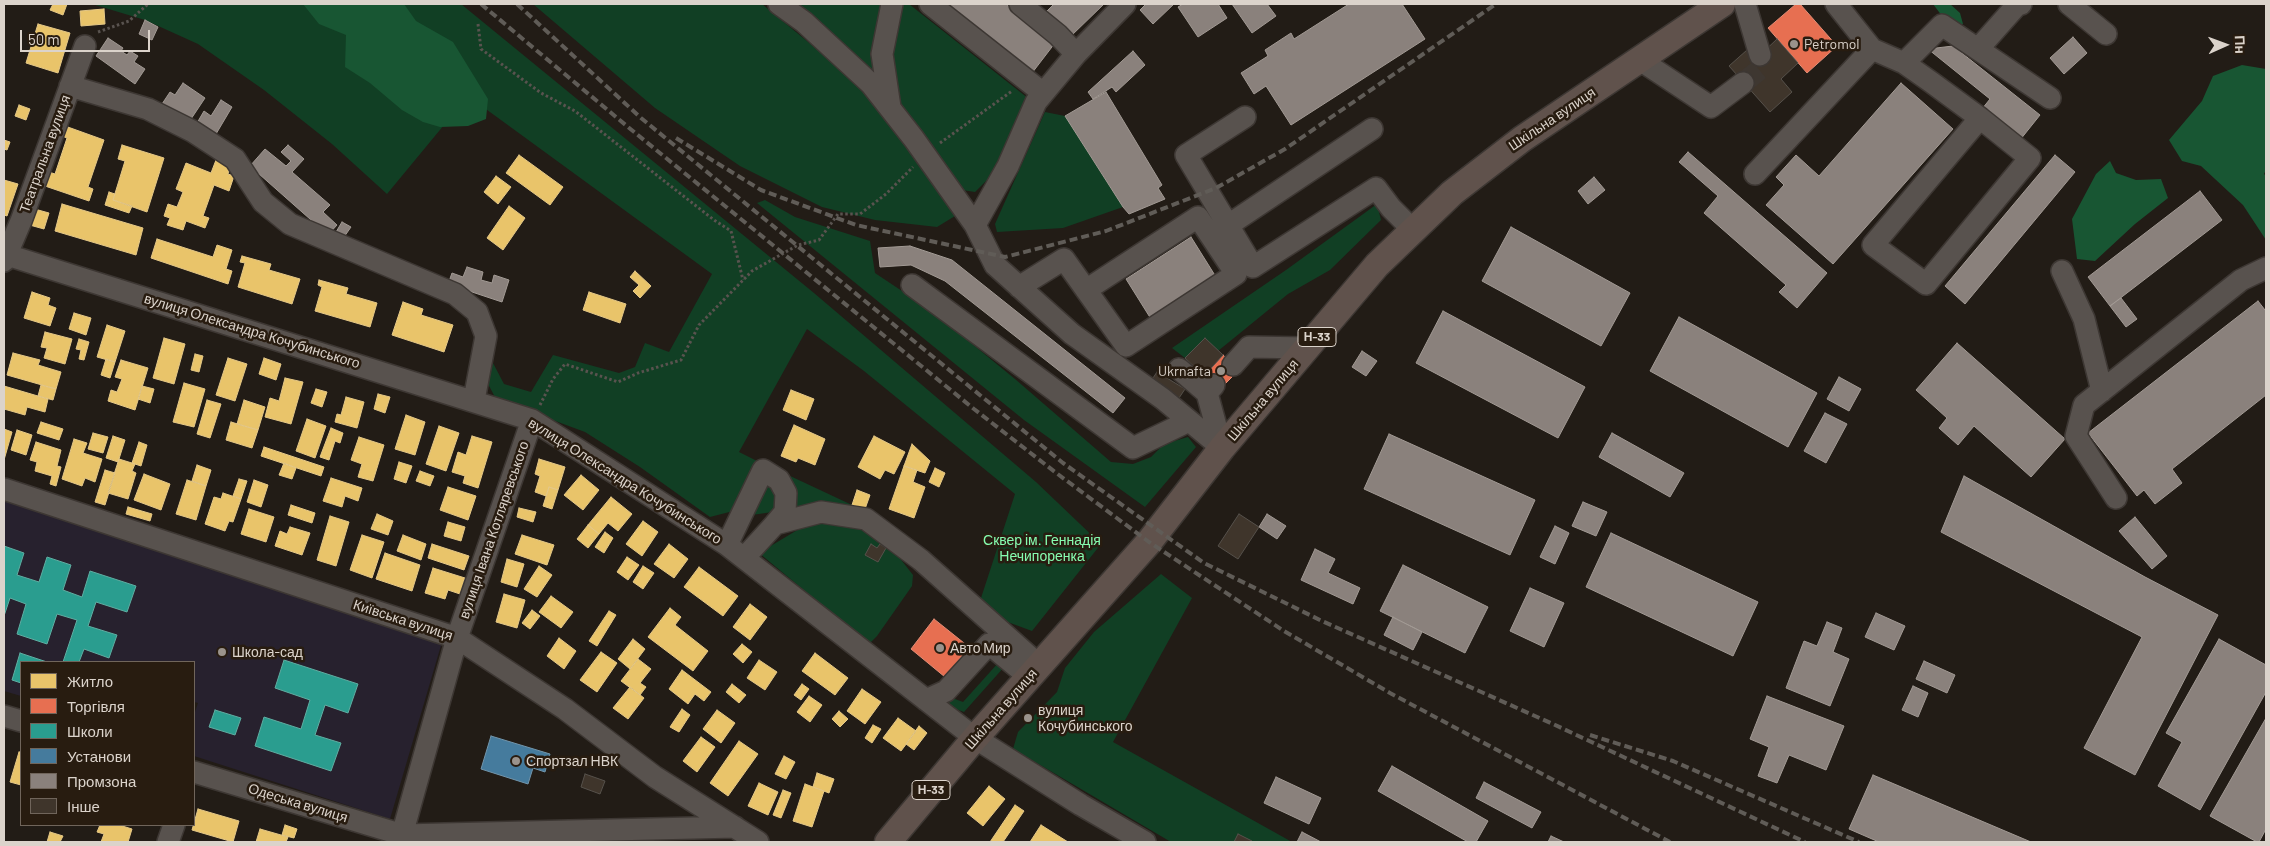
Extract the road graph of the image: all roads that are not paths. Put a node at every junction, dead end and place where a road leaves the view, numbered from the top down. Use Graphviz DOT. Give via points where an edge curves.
graph roads {
  1 [pos="779,4"];
  2 [pos="892,4"];
  3 [pos="930,4"];
  4 [pos="1125,4"];
  5 [pos="1722,4"];
  6 [pos="1744,4"];
  7 [pos="1836,4"];
  8 [pos="2021,4"];
  9 [pos="2069,4"];
  10 [pos="1028,6"];
  11 [pos="2106,34"];
  12 [pos="84,46"];
  13 [pos="1872,49"];
  14 [pos="1978,49"];
  15 [pos="1076,54"];
  16 [pos="1760,54"];
  17 [pos="1640,60"];
  18 [pos="1904,63"];
  19 [pos="1743,83"];
  20 [pos="70,86"];
  21 [pos="1043,93"];
  22 [pos="2050,98"];
  23 [pos="890,109"];
  24 [pos="1245,117"];
  25 [pos="1980,118"];
  26 [pos="1372,129"];
  27 [pos="1755,174"];
  28 [pos="975,225"];
  29 [pos="1227,226"];
  30 [pos="1413,230"];
  31 [pos="4,257"];
  32 [pos="2266,268"];
  33 [pos="2062,271"];
  34 [pos="912,285"];
  35 [pos="1019,287"];
  36 [pos="1086,290"];
  37 [pos="1308,348"];
  38 [pos="1233,365"];
  39 [pos="1179,369"];
  40 [pos="2102,391"];
  41 [pos="474,400"];
  42 [pos="532,420"];
  43 [pos="1189,421"];
  44 [pos="1222,448"];
  45 [pos="4,489"];
  46 [pos="2116,498"];
  47 [pos="776,524"];
  48 [pos="728,545"];
  49 [pos="744,558"];
  50 [pos="457,638"];
  51 [pos="1034,671"];
  52 [pos="926,700"];
  53 [pos="4,716"];
  54 [pos="20,721"];
  55 [pos="975,738"];
  56 [pos="195,772"];
  57 [pos="174,826"];
  58 [pos="735,827"];
  59 [pos="401,838"];
  60 [pos="168,842"];
  61 [pos="758,842"];
  62 [pos="888,842"];
  63 [pos="1146,842"];
  1 -- 23 [label="street" via="804,22 871,84"];
  2 -- 23 [label="street" via="882,54"];
  3 -- 21 [label="street"];
  4 -- 15 [label="street"];
  5 -- 17 [label="main road, Шкільна вулиця / Н-33"];
  6 -- 16 [label="street"];
  7 -- 13 [label="street"];
  8 -- 14 [label="street"];
  9 -- 11 [label="street"];
  10 -- 15 [label="street"];
  12 -- 20 [label="street, Театральна вулиця"];
  13 -- 18 [label="street"];
  13 -- 27 [label="street"];
  14 -- 18 [label="street" via="1942,25"];
  14 -- 22 [label="street"];
  15 -- 21 [label="street"];
  17 -- 19 [label="street" via="1711,107"];
  17 -- 30 [label="main road, Шкільна вулиця / Н-33" via="1522,138 1452,193"];
  18 -- 25 [label="street"];
  20 -- 31 [label="street, Театральна вулиця" via="21,220"];
  20 -- 41 [label="street" via="148,109 192,131 235,159 263,202 290,224 455,294 477,312 486,336"];
  21 -- 28 [label="street"];
  23 -- 28 [label="street"];
  24 -- 29 [label="street" via="1186,156"];
  25 -- 25 [label="street" via="2030,158 1926,284 1873,244"];
  26 -- 29 [label="street"];
  28 -- 35 [label="street" via="995,265"];
  29 -- 30 [label="street" via="1253,267 1376,188 1390,208"];
  30 -- 37 [label="main road, Шкільна вулиця / Н-33" via="1377,265"];
  31 -- 41 [label="street, вулиця Олександра Кочубинського"];
  32 -- 40 [label="street" via="2241,280"];
  33 -- 40 [label="street" via="2084,319"];
  34 -- 43 [label="street" via="1133,448"];
  35 -- 36 [label="street" via="1064,259"];
  35 -- 43 [label="street" via="1072,334"];
  36 -- 36 [label="street" via="1126,346 1236,274 1198,218"];
  37 -- 38 [label="street" via="1249,347"];
  37 -- 44 [label="main road, Шкільна вулиця / Н-33"];
  39 -- 44 [label="street" via="1210,389"];
  40 -- 46 [label="street" via="2084,405 2076,436"];
  41 -- 42 [label="street, вулиця Олександра Кочубинського"];
  42 -- 48 [label="street, вулиця Олександра Кочубинського"];
  42 -- 50 [label="street, вулиця Івана Котляревського"];
  43 -- 44 [label="street"];
  44 -- 51 [label="main road, Шкільна вулиця / Н-33" via="1149,542"];
  45 -- 50 [label="street, Київська вулиця"];
  47 -- 48 [label="street" via="785,512 786,493 779,480 763,470"];
  47 -- 49 [label="street"];
  47 -- 51 [label="street" via="821,512 866,520 921,560"];
  48 -- 49 [label="street, вулиця Олександра Кочубинського"];
  49 -- 52 [label="street, вулиця Олександра Кочубинського"];
  50 -- 58 [label="street, Київська вулиця" via="565,708 655,777"];
  50 -- 59 [label="street, вулиця Івана Котляревського"];
  51 -- 52 [label="street" via="988,644 946,691"];
  51 -- 55 [label="main road, Шкільна вулиця / Н-33"];
  52 -- 55 [label="street, вулиця Олександра Кочубинського"];
  53 -- 54 [label="street"];
  55 -- 62 [label="main road, Шкільна вулиця / Н-33"];
  55 -- 63 [label="street, вулиця Олександра Кочубинського"];
  56 -- 59 [label="street, Одеська вулиця"];
  57 -- 60 [label="street"];
  58 -- 59 [label="street, Одеська вулиця"];
  58 -- 61 [label="street, Київська вулиця"];
}
